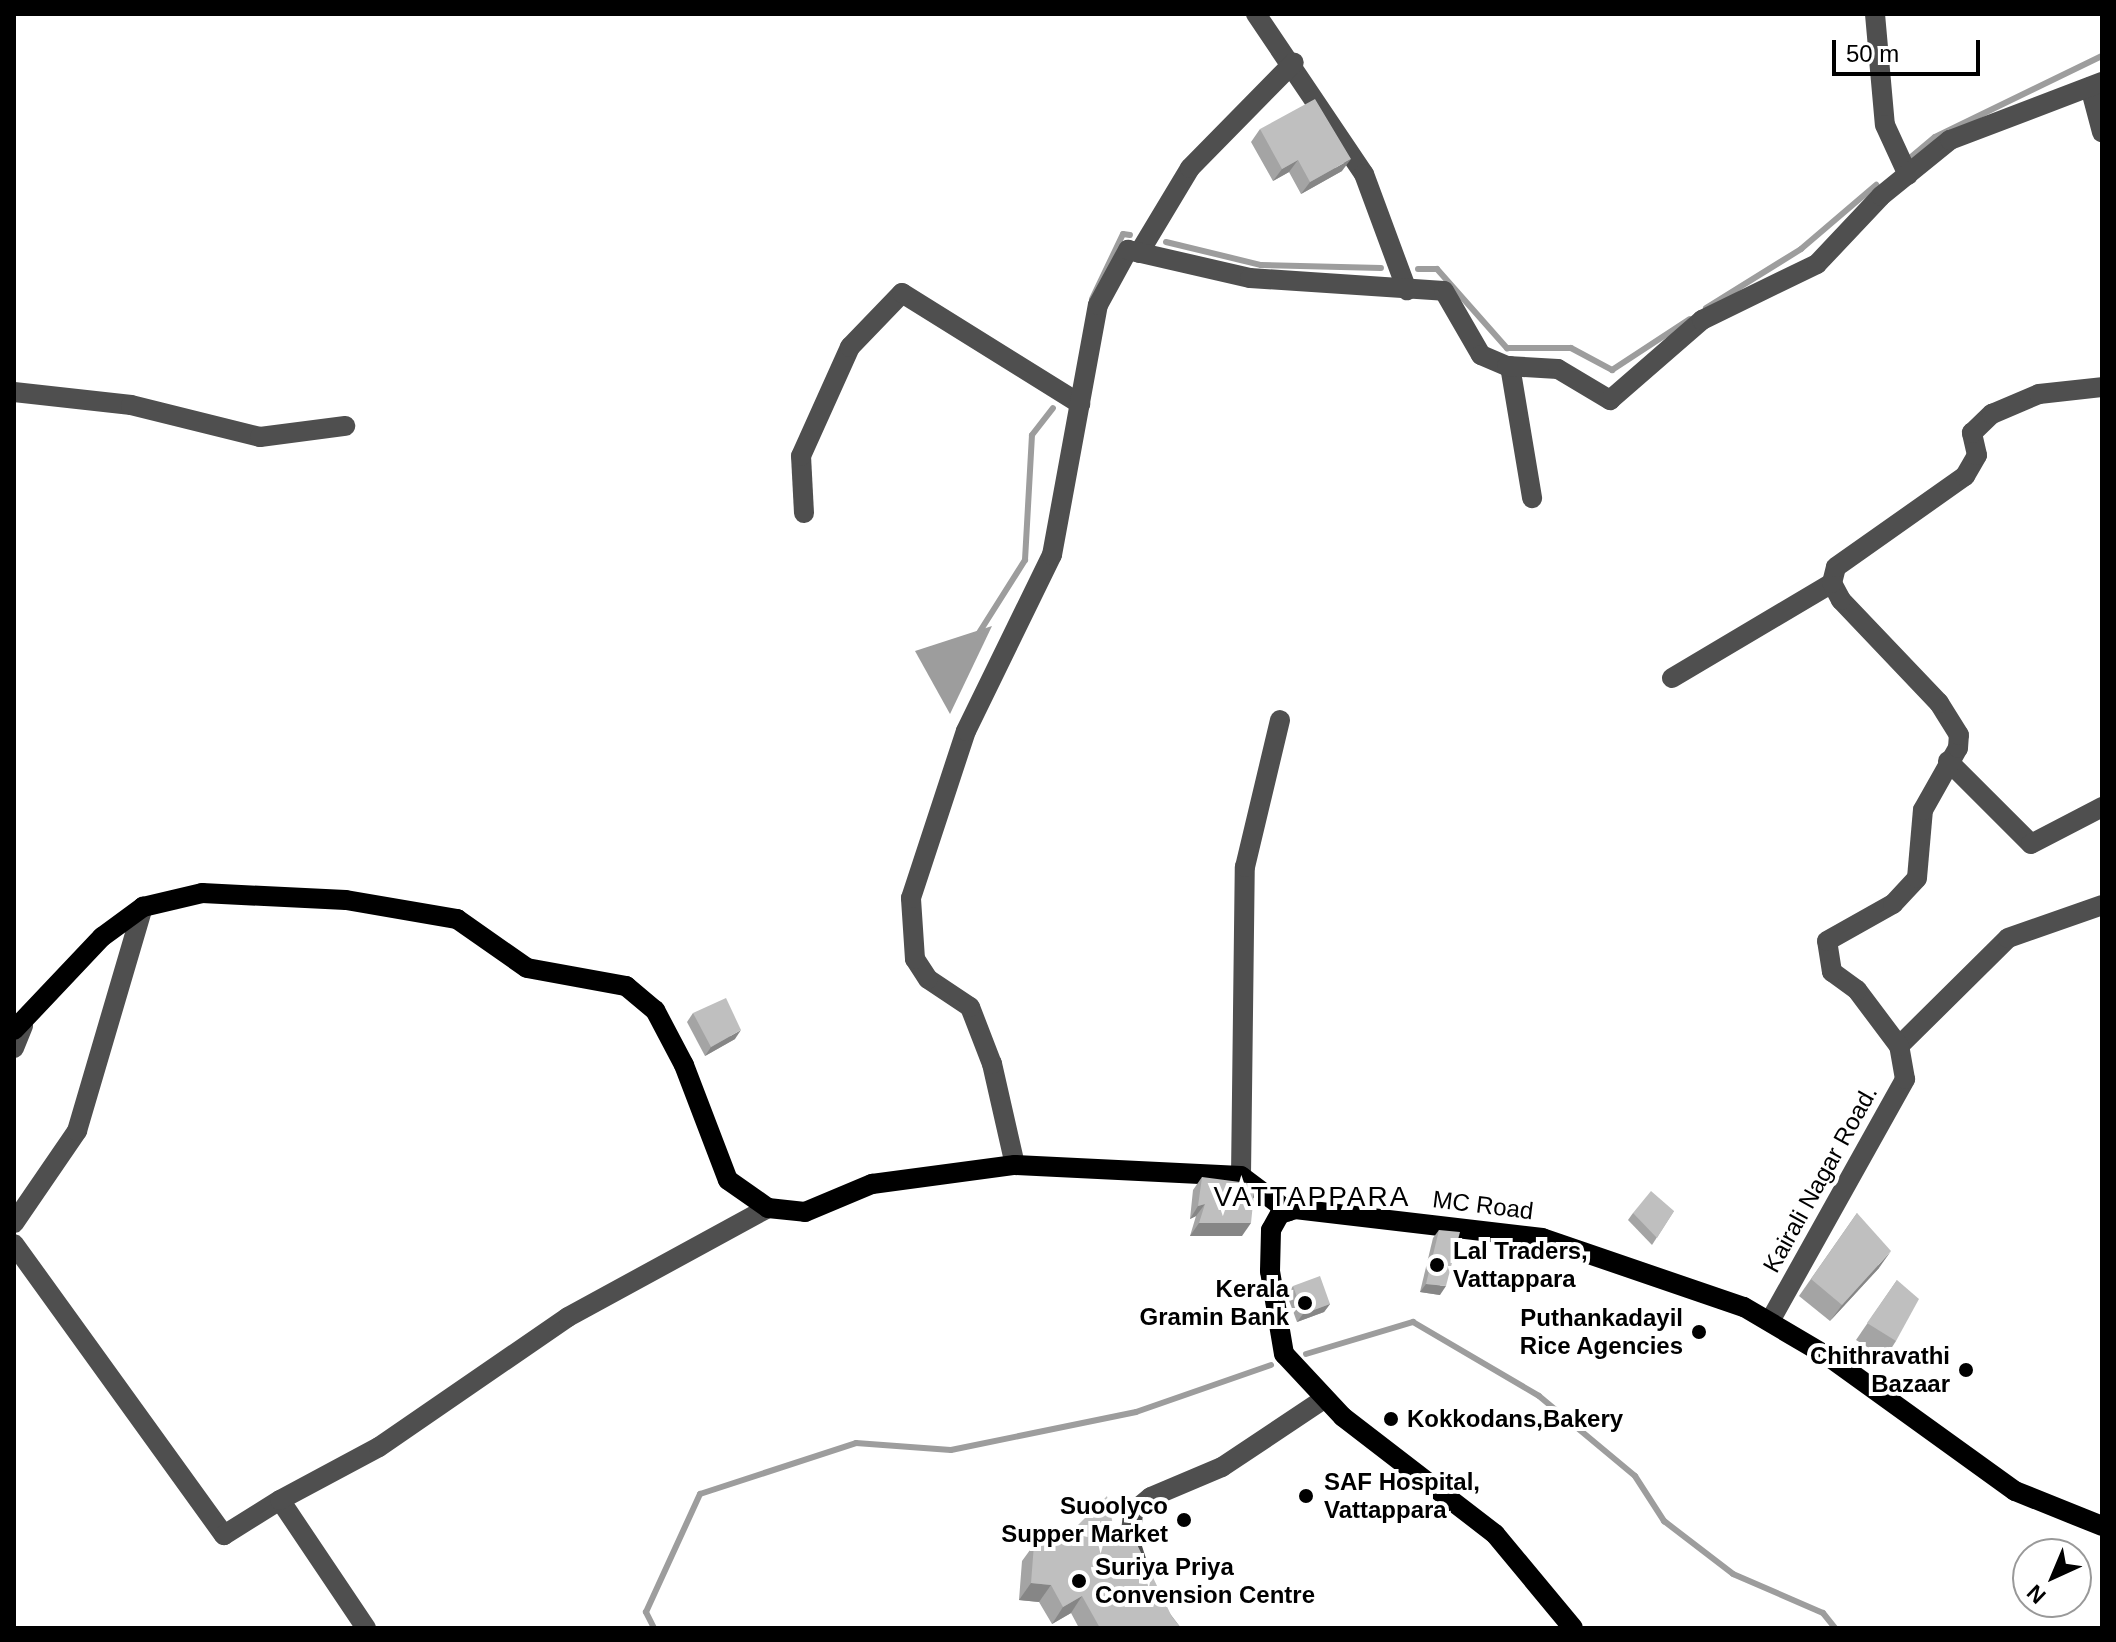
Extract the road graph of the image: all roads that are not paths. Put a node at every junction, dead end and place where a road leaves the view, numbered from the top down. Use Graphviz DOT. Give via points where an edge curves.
graph roads {
  1 [pos="1256,14"];
  2 [pos="1875,14"];
  3 [pos="1294,62"];
  4 [pos="2096,85"];
  5 [pos="2102,132"];
  6 [pos="1908,175"];
  7 [pos="1139,253"];
  8 [pos="1407,290"];
  9 [pos="1510,366"];
  10 [pos="2102,387"];
  11 [pos="14,392"];
  12 [pos="1080,404"];
  13 [pos="345,426"];
  14 [pos="1532,498"];
  15 [pos="804,513"];
  16 [pos="1832,583"];
  17 [pos="1672,678"];
  18 [pos="1280,720"];
  19 [pos="1948,761"];
  20 [pos="2102,807"];
  21 [pos="2102,905"];
  22 [pos="143,907"];
  23 [pos="19,1028"];
  24 [pos="1899,1046"];
  25 [pos="14,1048"];
  26 [pos="1015,1165"];
  27 [pos="1241,1176"];
  28 [pos="768,1208"];
  29 [pos="1288,1211"];
  30 [pos="14,1223"];
  31 [pos="14,1244"];
  32 [pos="1770,1321"];
  33 [pos="1324,1399"];
  34 [pos="280,1500"];
  35 [pos="2102,1526"];
  36 [pos="1151,1590"];
  37 [pos="366,1628"];
  38 [pos="1573,1628"];
  1 -- 3 [label="street"];
  2 -- 6 [label="street" via="1885,125"];
  3 -- 7 [label="street" via="1190,168"];
  3 -- 8 [label="street" via="1364,174"];
  4 -- 5 [label="street"];
  4 -- 6 [label="street" via="1950,140"];
  6 -- 9 [label="street" via="1817,264 1702,320 1610,400 1558,369"];
  7 -- 8 [label="street" via="1250,278"];
  7 -- 12 [label="street" via="1128,250 1098,305"];
  8 -- 9 [label="street" via="1448,293 1481,355"];
  9 -- 14 [label="street"];
  10 -- 16 [label="street" via="2039,394 1992,414 1972,433 1977,455 1965,476 1836,567"];
  11 -- 13 [label="street" via="131,405 260,437"];
  12 -- 15 [label="street" via="902,293 850,347 801,456"];
  12 -- 26 [label="street" via="1052,555 966,731 911,898 915,959 928,979 970,1007 992,1064"];
  16 -- 17 [label="street"];
  16 -- 19 [label="street" via="1855,618 1939,703 1959,735"];
  18 -- 27 [label="street" via="1245,867"];
  19 -- 20 [label="street" via="2031,844"];
  19 -- 24 [label="street" via="1923,810 1917,878 1893,904 1827,941 1825,956"];
  21 -- 24 [label="street" via="2008,938"];
  22 -- 23 [label="main road" via="102,937"];
  22 -- 28 [label="main road" via="202,893 346,900 457,919 527,968 626,986 655,1010 684,1065 728,1180"];
  22 -- 30 [label="street" via="77,1131"];
  23 -- 25 [label="street"];
  24 -- 32 [label="street, Kairali Nagar Road." via="1905,1079"];
  26 -- 27 [label="main road"];
  26 -- 28 [label="main road" via="872,1184 805,1212"];
  27 -- 29 [label="main road"];
  28 -- 34 [label="street" via="568,1317 379,1447"];
  29 -- 32 [label="main road, MC Road" via="1542,1238"];
  29 -- 33 [label="main road" via="1271,1230 1270,1255 1284,1354"];
  31 -- 34 [label="street" via="224,1535"];
  32 -- 35 [label="main road, MC Road" via="2015,1491"];
  33 -- 36 [label="street" via="1233,1461 1133,1512 1130,1542"];
  33 -- 38 [label="main road" via="1495,1534"];
  34 -- 37 [label="street"];
}
